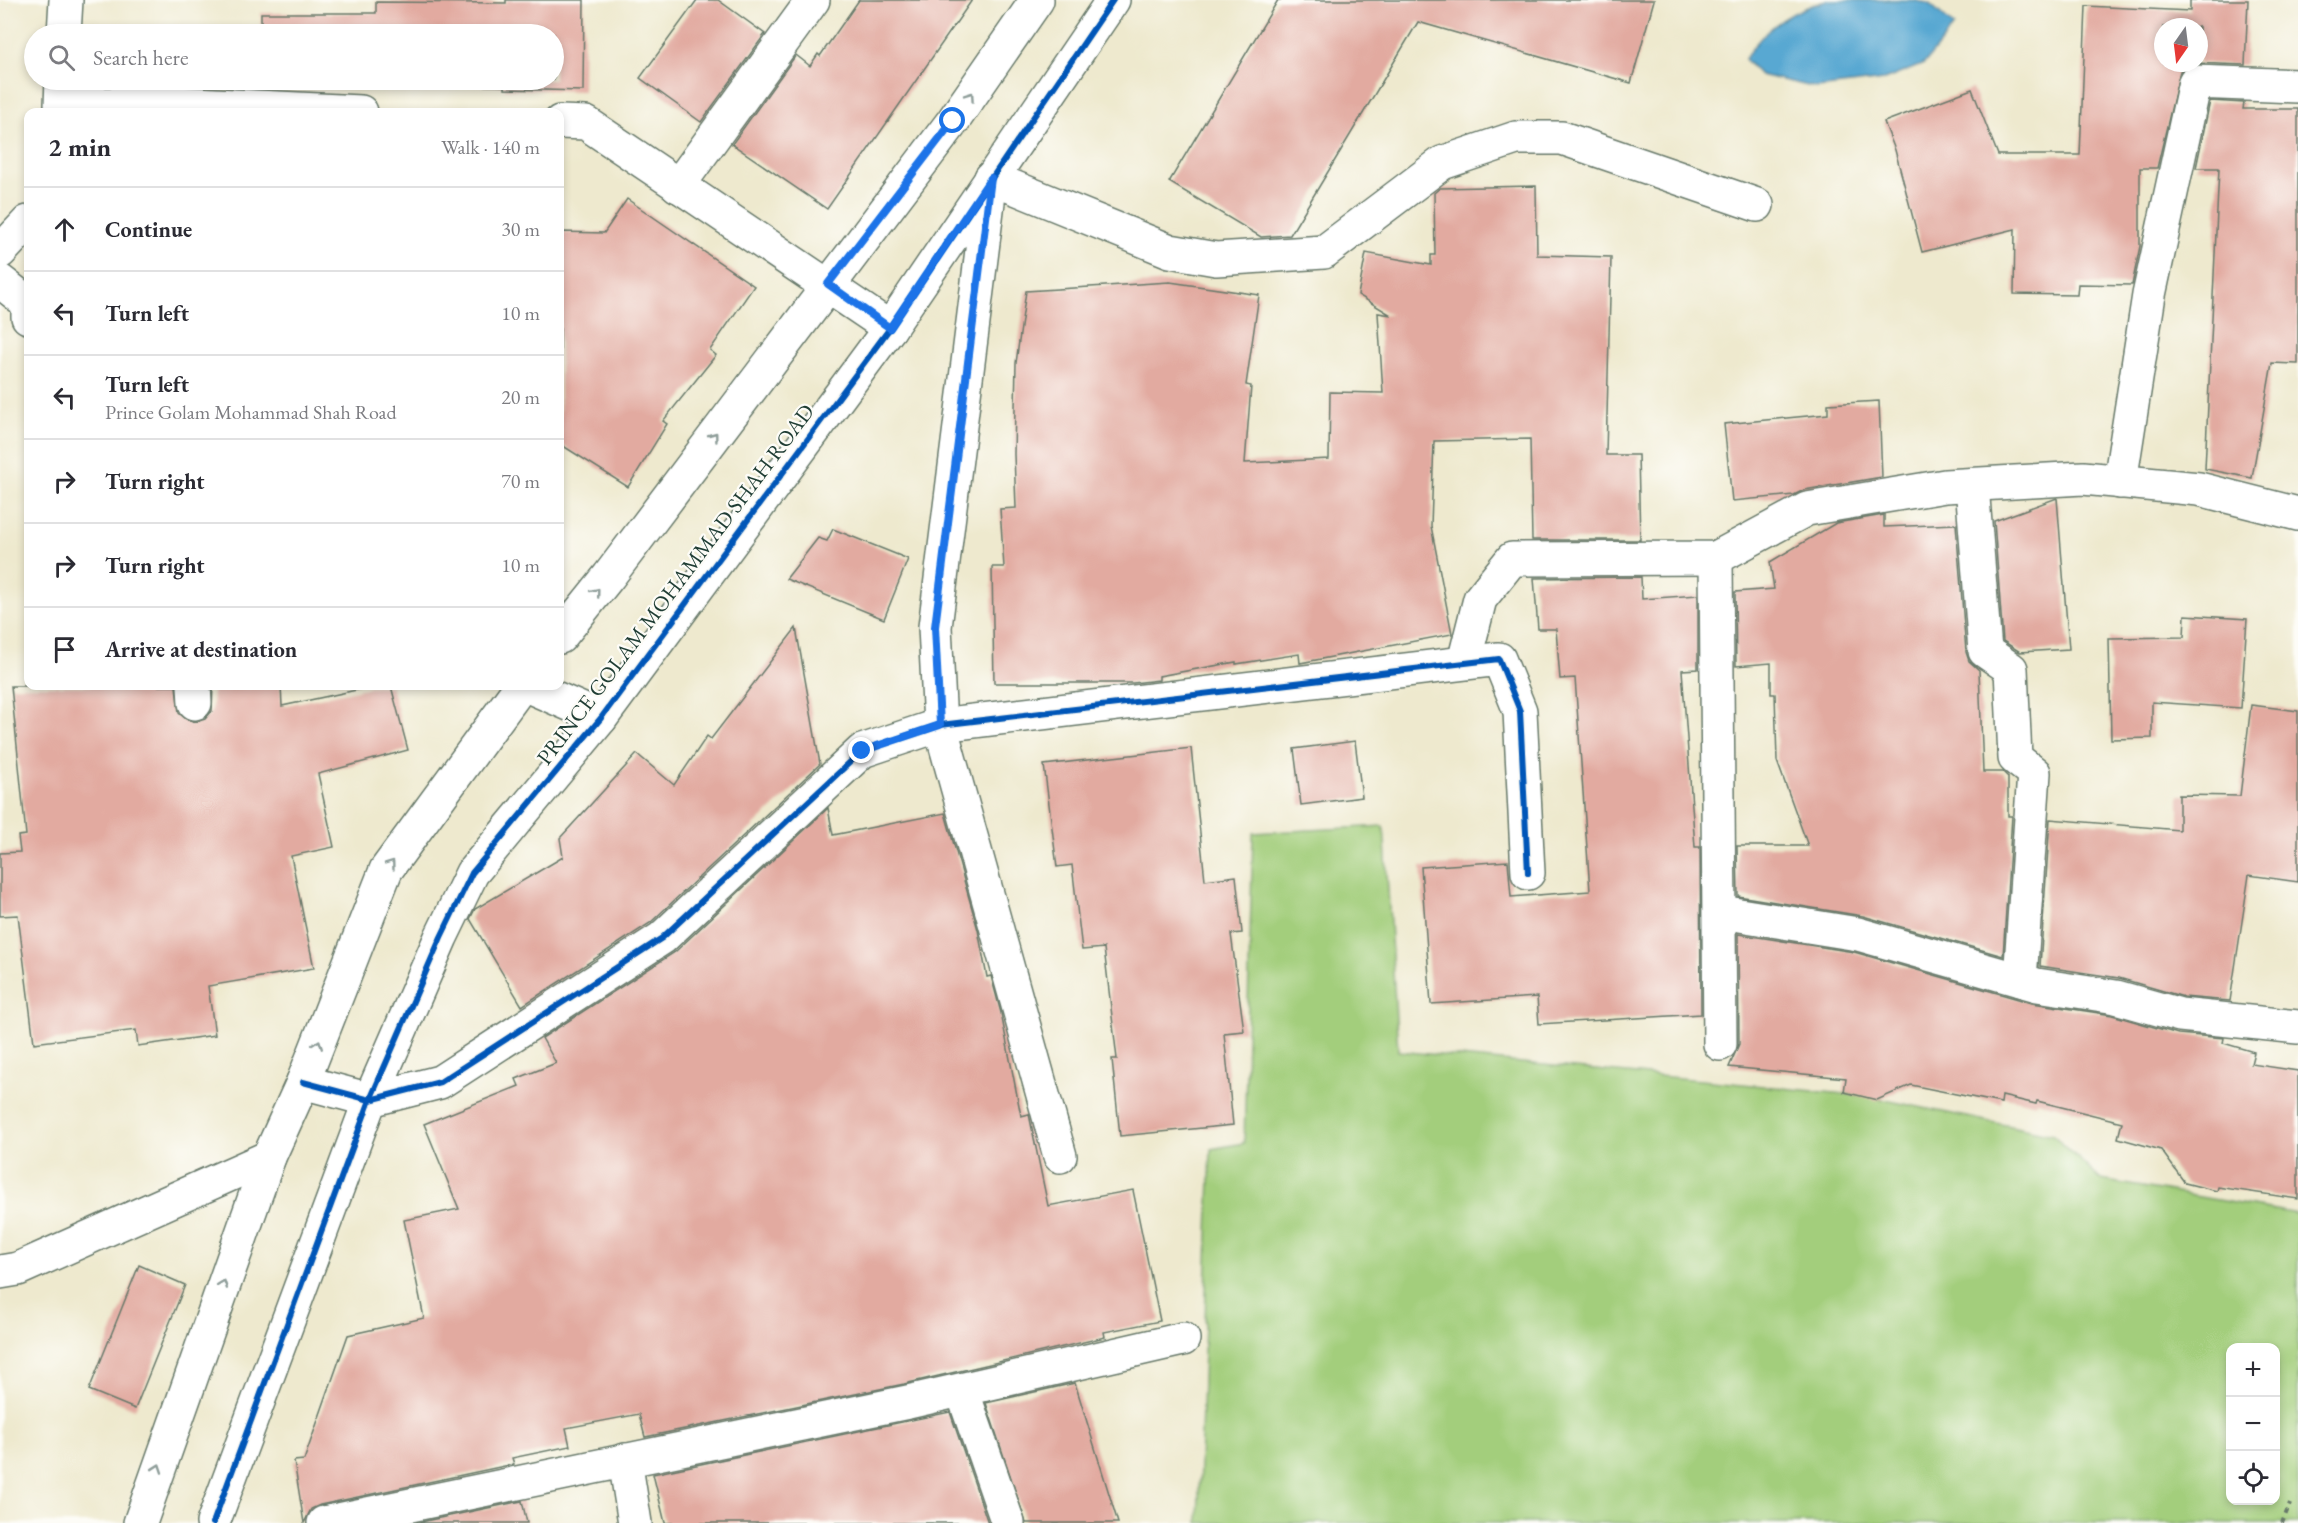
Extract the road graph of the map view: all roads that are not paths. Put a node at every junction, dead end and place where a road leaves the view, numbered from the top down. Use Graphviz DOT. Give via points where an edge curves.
graph roads {
  1 [pos="66,0"];
  2 [pos="813,0"];
  3 [pos="1037,0"];
  4 [pos="1113,0"];
  5 [pos="65,24"];
  6 [pos="2298,86"];
  7 [pos="62,90"];
  8 [pos="174,108"];
  9 [pos="564,122"];
  10 [pos="991,178"];
  11 [pos="678,186"];
  12 [pos="1757,205"];
  13 [pos="24,226"];
  14 [pos="0,252"];
  15 [pos="0,281"];
  16 [pos="828,284"];
  17 [pos="24,300"];
  18 [pos="890,328"];
  19 [pos="2120,482"];
  20 [pos="1972,485"];
  21 [pos="2298,514"];
  22 [pos="1716,558"];
  23 [pos="564,632"];
  24 [pos="1464,662"];
  25 [pos="517,690"];
  26 [pos="537,690"];
  27 [pos="601,718"];
  28 [pos="940,725"];
  29 [pos="1528,873"];
  30 [pos="1721,912"];
  31 [pos="2020,980"];
  32 [pos="2298,1027"];
  33 [pos="1720,1044"];
  34 [pos="303,1082"];
  35 [pos="370,1100"];
  36 [pos="269,1156"];
  37 [pos="1060,1156"];
  38 [pos="0,1272"];
  39 [pos="1183,1339"];
  40 [pos="962,1390"];
  41 [pos="625,1460"];
  42 [pos="140,1523"];
  43 [pos="213,1523"];
  44 [pos="324,1523"];
  45 [pos="635,1523"];
  46 [pos="1008,1523"];
  1 -- 5 [label="street"];
  2 -- 11 [label="street"];
  16 -- 3 [label="street, one-way" via="953,121"];
  4 -- 10 [label="street, PRINCE GOLAM MOHAMMAD SHAH ROAD"];
  6 -- 19 [label="street" via="2195,82 2149,295"];
  7 -- 8 [label="street" via="61,105"];
  9 -- 11 [label="street" via="586,123"];
  10 -- 12 [label="street" via="1170,251 1216,259 1324,252 1442,163 1516,138 1562,138"];
  10 -- 18 [label="street, PRINCE GOLAM MOHAMMAD SHAH ROAD"];
  10 -- 28 [label="street" via="935,627"];
  11 -- 16 [label="street"];
  13 -- 14 [label="street"];
  15 -- 17 [label="street"];
  16 -- 18 [label="street"];
  23 -- 16 [label="street, one-way"];
  18 -- 27 [label="street, PRINCE GOLAM MOHAMMAD SHAH ROAD"];
  19 -- 20 [label="street" via="2083,478"];
  19 -- 21 [label="street" via="2199,489"];
  20 -- 22 [label="street" via="1807,509"];
  20 -- 31 [label="street" via="1985,651 2011,669 2015,758 2034,773"];
  22 -- 24 [label="street" via="1512,559 1480,599"];
  22 -- 30 [label="street"];
  24 -- 28 [label="street"];
  24 -- 29 [label="street" via="1499,659 1520,711"];
  34 -- 25 [label="street, one-way" via="386,870"];
  26 -- 27 [label="street"];
  27 -- 35 [label="street, PRINCE GOLAM MOHAMMAD SHAH ROAD" via="472,873"];
  28 -- 35 [label="street" via="862,751 662,938 440,1082"];
  28 -- 37 [label="street"];
  30 -- 31 [label="street" via="1858,934"];
  30 -- 33 [label="street"];
  31 -- 32 [label="street" via="2116,997 2180,1015"];
  34 -- 35 [label="street"];
  34 -- 36 [label="street"];
  35 -- 43 [label="street, PRINCE GOLAM MOHAMMAD SHAH ROAD"];
  36 -- 38 [label="street" via="18,1269"];
  42 -- 36 [label="street, one-way"];
  39 -- 40 [label="street"];
  40 -- 41 [label="street"];
  40 -- 46 [label="street"];
  41 -- 44 [label="street"];
  41 -- 45 [label="street"];
}
